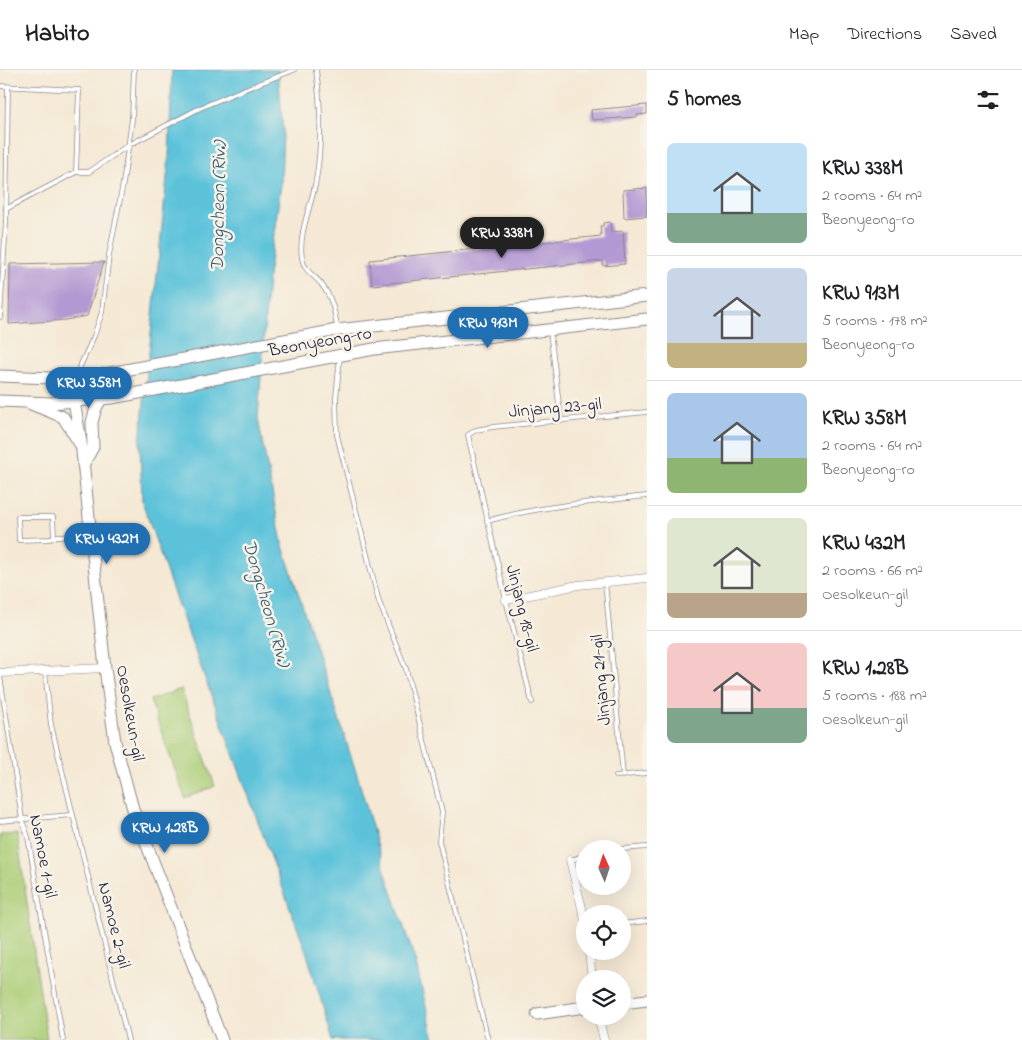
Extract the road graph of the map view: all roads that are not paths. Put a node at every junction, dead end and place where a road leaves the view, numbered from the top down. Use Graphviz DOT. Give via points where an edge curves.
graph roads {
  1 [pos="134,70"];
  2 [pos="294,70"];
  3 [pos="316,70"];
  4 [pos="0,86"];
  5 [pos="8,87"];
  6 [pos="127,146"];
  7 [pos="76,172"];
  8 [pos="6,209"];
  9 [pos="647,296"];
  10 [pos="0,317"];
  11 [pos="647,319"];
  12 [pos="337,330"];
  13 [pos="550,330"];
  14 [pos="340,354"];
  15 [pos="0,376"];
  16 [pos="75,377"];
  17 [pos="100,399"];
  18 [pos="0,401"];
  19 [pos="74,401"];
  20 [pos="24,402"];
  21 [pos="647,412"];
  22 [pos="561,420"];
  23 [pos="468,435"];
  24 [pos="81,446"];
  25 [pos="83,465"];
  26 [pos="647,496"];
  27 [pos="487,520"];
  28 [pos="91,536"];
  29 [pos="54,537"];
  30 [pos="647,578"];
  31 [pos="605,582"];
  32 [pos="506,600"];
  33 [pos="105,668"];
  34 [pos="45,671"];
  35 [pos="0,675"];
  36 [pos="532,702"];
  37 [pos="647,773"];
  38 [pos="616,776"];
  39 [pos="623,776"];
  40 [pos="72,816"];
  41 [pos="22,819"];
  42 [pos="0,821"];
  43 [pos="647,847"];
  44 [pos="631,848"];
  45 [pos="576,858"];
  46 [pos="570,860"];
  47 [pos="581,905"];
  48 [pos="647,921"];
  49 [pos="631,923"];
  50 [pos="647,1000"];
  51 [pos="631,1002"];
  52 [pos="576,1008"];
  53 [pos="537,1014"];
  54 [pos="600,1025"];
  55 [pos="62,1040"];
  56 [pos="128,1040"];
  57 [pos="222,1040"];
  58 [pos="488,1040"];
  59 [pos="604,1040"];
  1 -- 6 [label="lane" via="132,119"];
  2 -- 6 [label="lane" via="200,108"];
  3 -- 12 [label="lane" via="320,149 302,260 310,275 321,283 331,299"];
  4 -- 5 [label="lane"];
  5 -- 7 [label="lane" via="79,90"];
  5 -- 8 [label="lane"];
  6 -- 7 [label="lane" via="89,172"];
  6 -- 16 [label="lane" via="102,312"];
  7 -- 8 [label="lane"];
  8 -- 10 [label="lane"];
  9 -- 12 [label="main road, Beonyeong-ro"];
  11 -- 13 [label="main road, Beonyeong-ro"];
  12 -- 16 [label="main road, Beonyeong-ro"];
  13 -- 14 [label="main road, Beonyeong-ro"];
  13 -- 22 [label="lane"];
  14 -- 17 [label="main road, Beonyeong-ro"];
  14 -- 58 [label="lane" via="337,435 379,602 406,669 442,812 439,841"];
  15 -- 16 [label="main road, Beonyeong-ro"];
  16 -- 19 [label="main road, Oesolkeun-gil"];
  17 -- 19 [label="main road, Beonyeong-ro"];
  17 -- 25 [label="main road" via="92,422 92,447"];
  18 -- 20 [label="main road, Beonyeong-ro"];
  19 -- 20 [label="main road, Beonyeong-ro"];
  19 -- 24 [label="main road, Oesolkeun-gil"];
  20 -- 24 [label="main road" via="62,417"];
  21 -- 22 [label="lane, Jinjang 23-gil"];
  22 -- 23 [label="lane, Jinjang 23-gil" via="492,427"];
  23 -- 27 [label="lane, Jinjang 18-gil"];
  24 -- 25 [label="main road, Oesolkeun-gil"];
  25 -- 28 [label="main road, Oesolkeun-gil"];
  26 -- 27 [label="lane" via="552,506"];
  27 -- 32 [label="lane, Jinjang 18-gil"];
  28 -- 29 [label="lane"];
  28 -- 33 [label="main road, Oesolkeun-gil"];
  29 -- 29 [label="lane" via="19,540 18,518 53,517"];
  30 -- 31 [label="street"];
  31 -- 32 [label="street"];
  31 -- 39 [label="lane, Jinjang 21-gil"];
  32 -- 36 [label="lane, Jinjang 18-gil"];
  33 -- 34 [label="street"];
  33 -- 57 [label="main road, Oesolkeun-gil" via="115,742 133,809"];
  34 -- 35 [label="street"];
  34 -- 40 [label="lane, Namoe 2-gil" via="50,725"];
  35 -- 41 [label="lane, Namoe 1-gil"];
  37 -- 39 [label="lane"];
  38 -- 39 [label="lane"];
  40 -- 41 [label="lane"];
  40 -- 56 [label="lane, Namoe 2-gil"];
  41 -- 42 [label="lane"];
  41 -- 55 [label="lane, Namoe 1-gil" via="28,837"];
  43 -- 44 [label="lane"];
  45 -- 46 [label="lane"];
  46 -- 47 [label="street"];
  48 -- 49 [label="lane"];
  50 -- 51 [label="main road"];
  52 -- 53 [label="main road"];
  54 -- 59 [label="street"];
}
